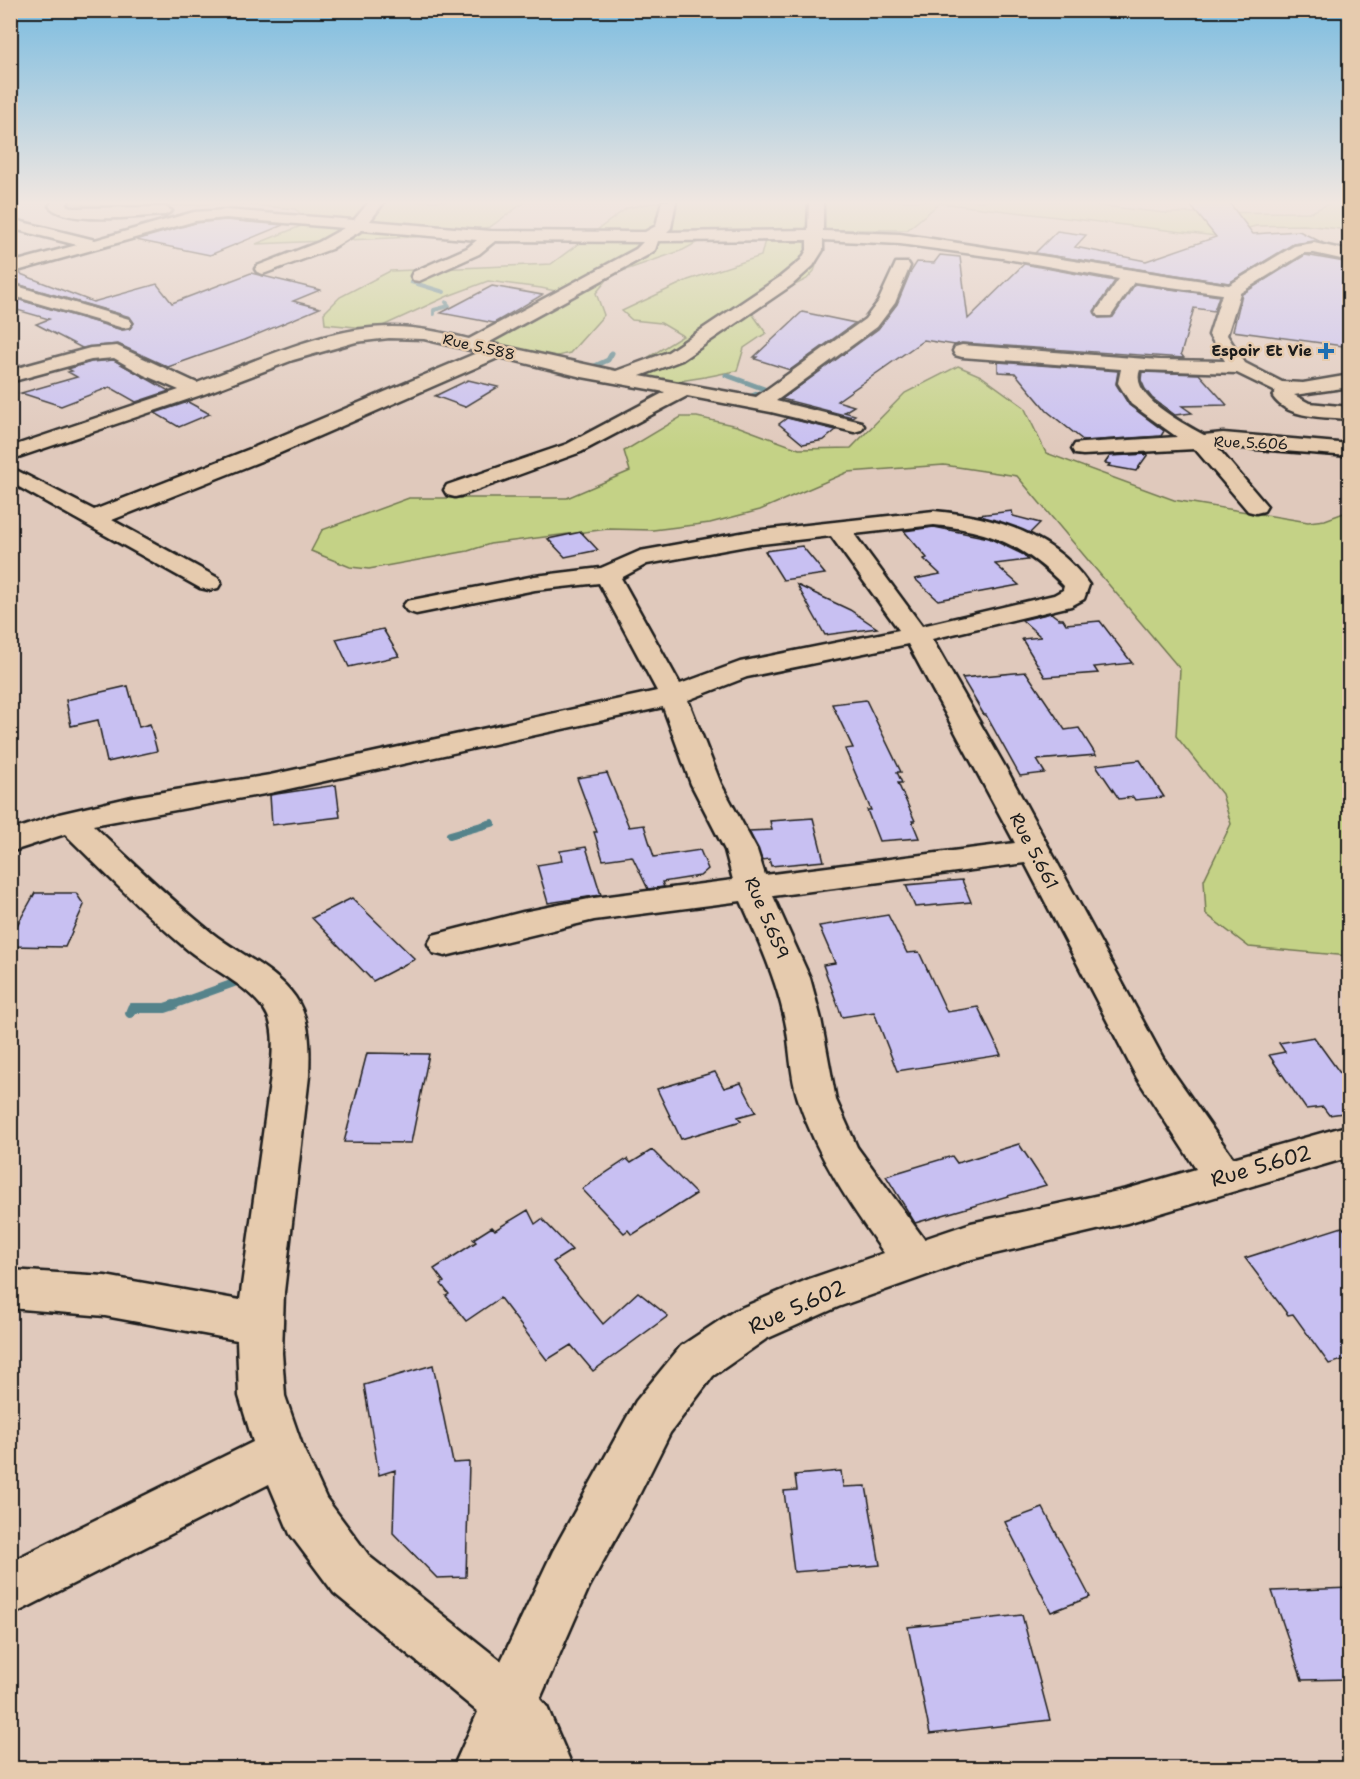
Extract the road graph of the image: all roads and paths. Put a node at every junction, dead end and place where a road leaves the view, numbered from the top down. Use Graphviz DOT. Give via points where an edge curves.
graph roads {
  1 [pos="583,284"];
  2 [pos="782,284"];
  3 [pos="894,284"];
  4 [pos="1124,284"];
  5 [pos="1188,284"];
  6 [pos="1242,284"];
  7 [pos="10,289"];
  8 [pos="1232,290"];
  9 [pos="1105,312"];
  10 [pos="123,323"];
  11 [pos="471,345"];
  12 [pos="962,351"];
  13 [pos="496,352"];
  14 [pos="1133,365"];
  15 [pos="1238,367"];
  16 [pos="10,376"];
  17 [pos="619,377"];
  18 [pos="1350,381"];
  19 [pos="1287,389"];
  20 [pos="197,390"];
  21 [pos="682,391"];
  22 [pos="759,404"];
  23 [pos="1350,414"];
  24 [pos="854,426"];
  25 [pos="1201,442"];
  26 [pos="1083,449"];
  27 [pos="1350,450"];
  28 [pos="10,454"];
  29 [pos="10,473"];
  30 [pos="455,490"];
  31 [pos="1256,506"];
  32 [pos="93,519"];
  33 [pos="838,529"];
  34 [pos="607,575"];
  35 [pos="209,583"];
  36 [pos="416,606"];
  37 [pos="916,635"];
  38 [pos="673,696"];
  39 [pos="70,821"];
  40 [pos="10,842"];
  41 [pos="1034,851"];
  42 [pos="752,887"];
  43 [pos="445,944"];
  44 [pos="1350,1141"];
  45 [pos="1223,1177"];
  46 [pos="915,1261"];
  47 [pos="10,1289"];
  48 [pos="260,1325"];
  49 [pos="280,1453"];
  50 [pos="10,1590"];
  51 [pos="509,1702"];
  52 [pos="481,1768"];
  53 [pos="545,1768"];
  1 -- 11 [label="street"];
  2 -- 17 [label="street" via="675,356"];
  3 -- 22 [label="street" via="871,323"];
  4 -- 9 [label="street"];
  5 -- 8 [label="street"];
  6 -- 8 [label="street"];
  7 -- 10 [label="street"];
  8 -- 15 [label="street" via="1218,335"];
  11 -- 13 [label="street, Rue 5.588"];
  11 -- 20 [label="street, Rue 5.588" via="424,334 367,334 334,341"];
  12 -- 14 [label="street"];
  13 -- 17 [label="street, Rue 5.588"];
  13 -- 32 [label="street"];
  14 -- 15 [label="street"];
  14 -- 25 [label="street" via="1127,378 1135,397"];
  15 -- 19 [label="street"];
  16 -- 20 [label="street" via="90,354 117,352"];
  17 -- 21 [label="street, Rue 5.588"];
  18 -- 19 [label="street"];
  19 -- 23 [label="street" via="1283,397 1289,403"];
  20 -- 28 [label="street, Rue 5.588"];
  21 -- 22 [label="street, Rue 5.588"];
  21 -- 30 [label="street" via="574,448"];
  22 -- 24 [label="street, Rue 5.588"];
  25 -- 26 [label="street"];
  25 -- 27 [label="street, Rue 5.606" via="1223,439"];
  25 -- 31 [label="street, Rue 5.606"];
  29 -- 32 [label="street"];
  32 -- 35 [label="street"];
  33 -- 34 [label="street" via="752,538 640,558"];
  33 -- 37 [label="street, Rue 5.661"];
  33 -- 37 [label="street" via="934,518 966,521 1024,541 1053,561 1077,585 1075,594 1062,602"];
  34 -- 36 [label="street" via="535,583"];
  34 -- 38 [label="street, Rue 5.659"];
  37 -- 38 [label="street" via="740,670"];
  37 -- 41 [label="street, Rue 5.661"];
  38 -- 39 [label="street" via="270,784"];
  38 -- 42 [label="street, Rue 5.659" via="706,784 741,850"];
  39 -- 40 [label="street"];
  39 -- 48 [label="street" via="156,903 202,943 243,969 280,1004 292,1040 291,1076"];
  41 -- 42 [label="street"];
  41 -- 45 [label="street, Rue 5.661" via="1150,1068"];
  42 -- 43 [label="street" via="594,909"];
  42 -- 46 [label="street, Rue 5.659" via="792,978 817,1100 840,1155"];
  44 -- 45 [label="street, Rue 5.602"];
  45 -- 46 [label="street, Rue 5.602" via="1127,1206 971,1241"];
  46 -- 51 [label="street, Rue 5.602" via="824,1293 750,1325 697,1361 653,1417 571,1569"];
  47 -- 48 [label="street" via="99,1294"];
  48 -- 49 [label="street" via="262,1396"];
  49 -- 50 [label="street"];
  49 -- 51 [label="street" via="308,1516 352,1575"];
  51 -- 52 [label="street, Rue 5.602"];
  51 -- 53 [label="street" via="527,1727"];
}
